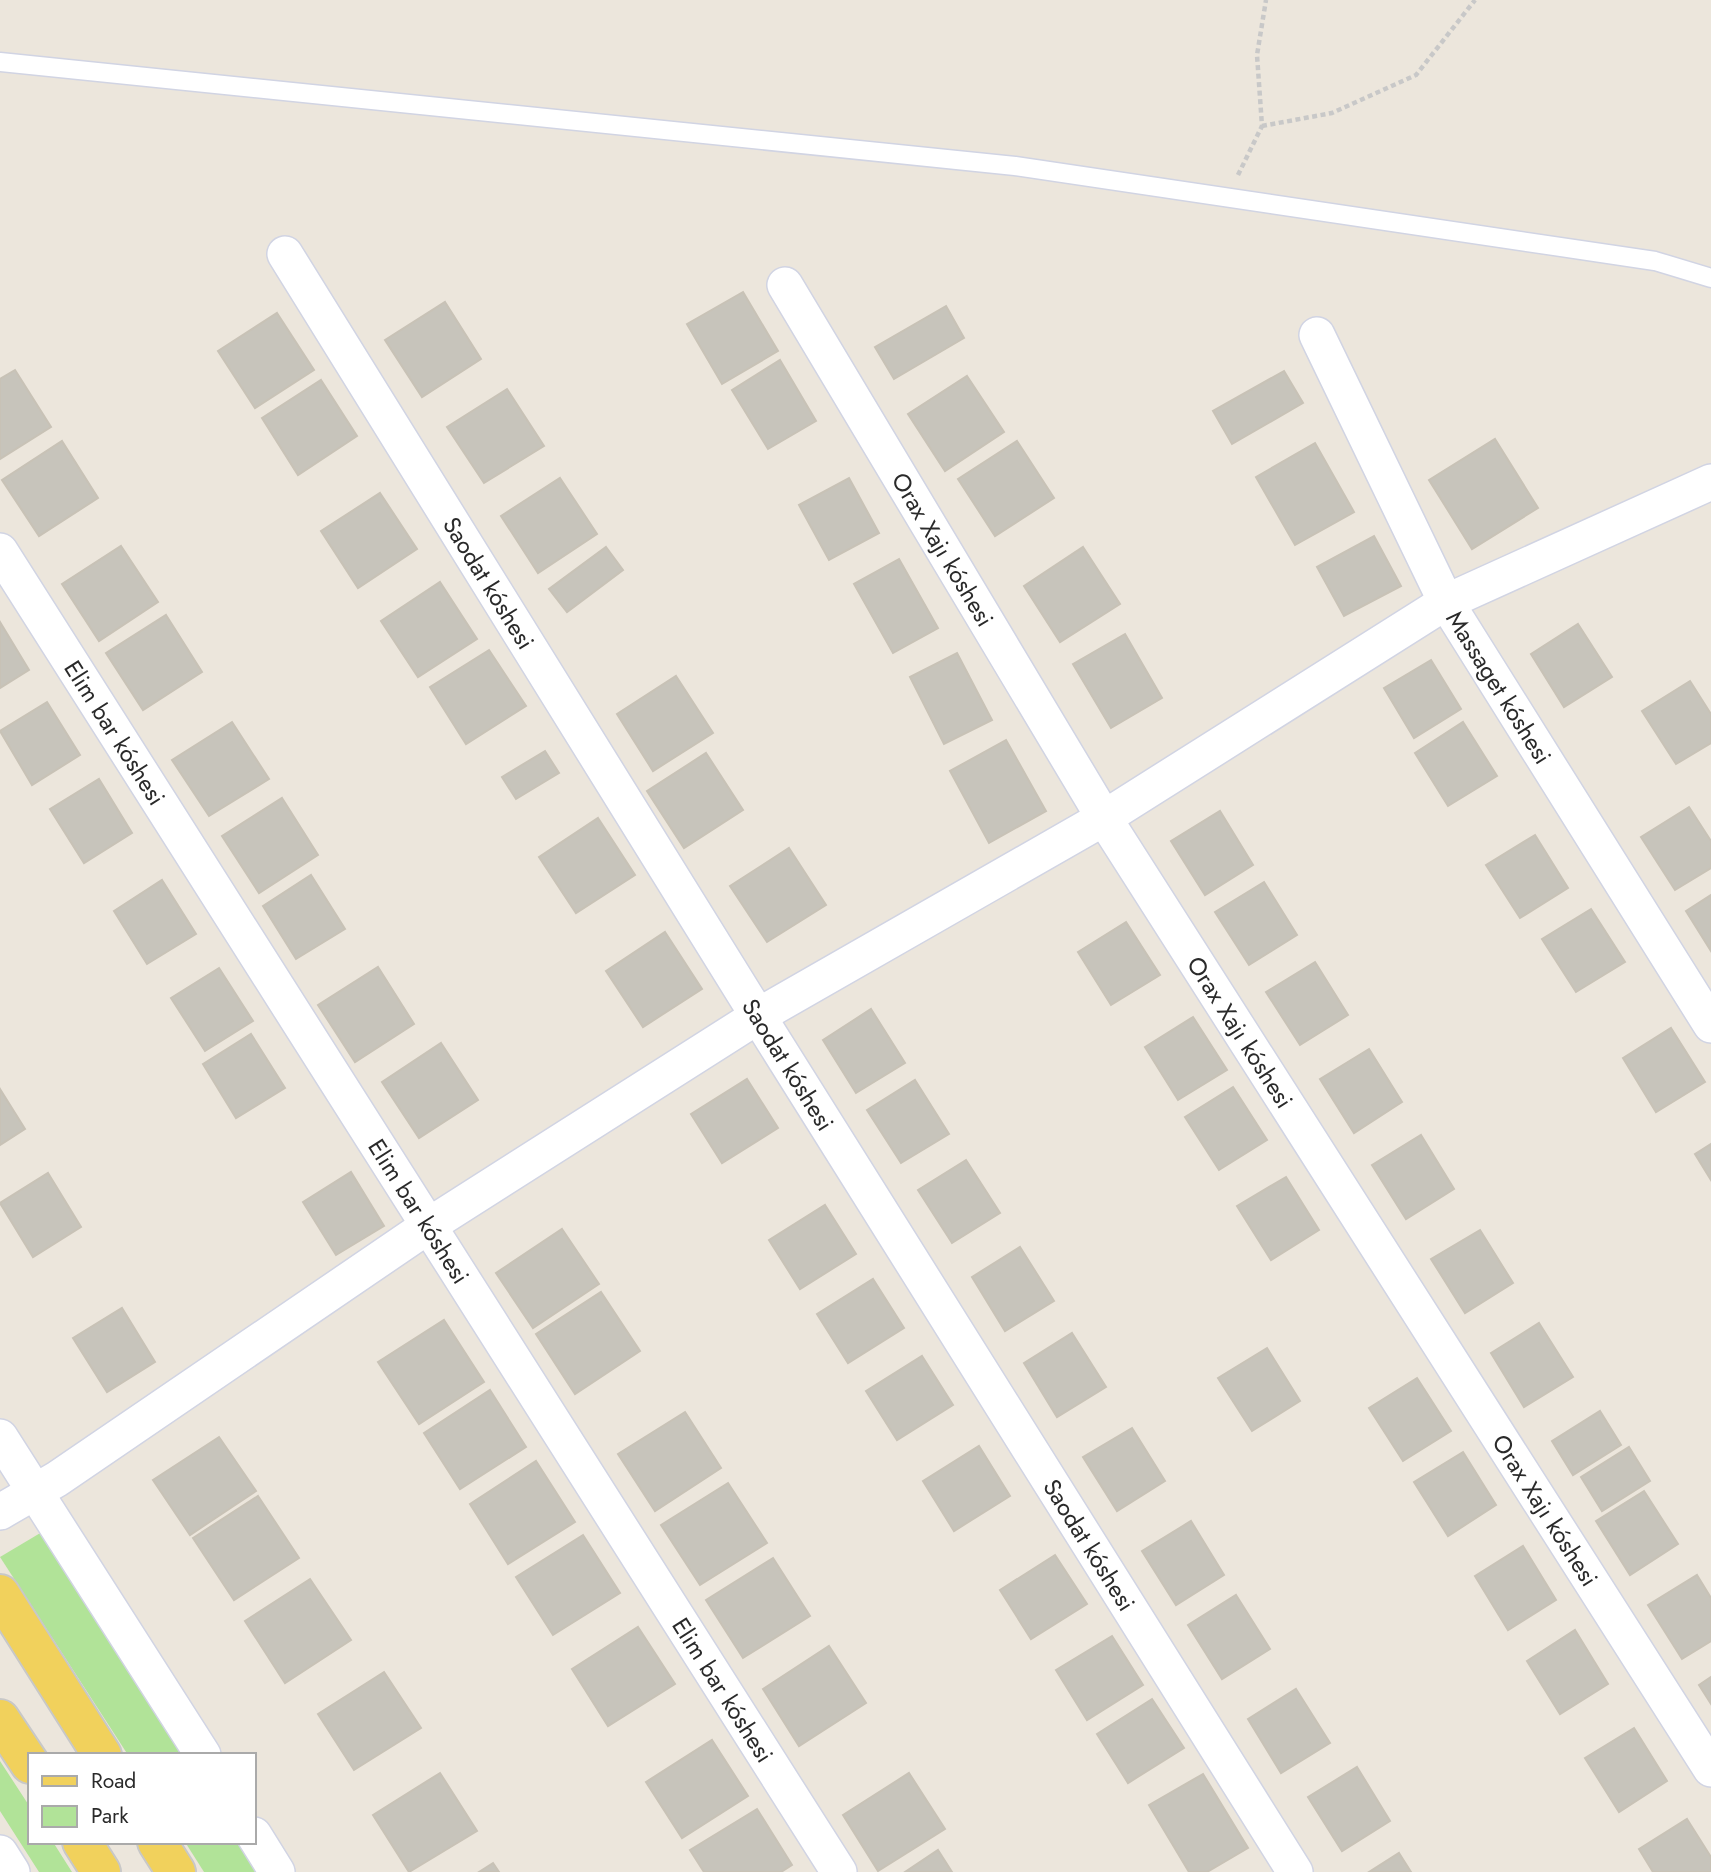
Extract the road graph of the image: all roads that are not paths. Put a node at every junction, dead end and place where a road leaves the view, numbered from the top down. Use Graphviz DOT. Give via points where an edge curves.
graph roads {
  1 [pos="0,62"];
  2 [pos="285,254"];
  3 [pos="1711,278"];
  4 [pos="785,285"];
  5 [pos="1317,335"];
  6 [pos="1711,482"];
  7 [pos="0,551"];
  8 [pos="1446,602"];
  9 [pos="1104,818"];
  10 [pos="758,1016"];
  11 [pos="1711,1025"];
  12 [pos="428,1226"];
  13 [pos="0,1437"];
  14 [pos="36,1492"];
  15 [pos="0,1512"];
  16 [pos="0,1594"];
  17 [pos="0,1718"];
  18 [pos="101,1753"];
  19 [pos="202,1753"];
  20 [pos="28,1760"];
  21 [pos="1711,1769"];
  22 [pos="256,1838"];
  23 [pos="83,1844"];
  24 [pos="158,1844"];
  25 [pos="0,1853"];
  26 [pos="12,1872"];
  27 [pos="102,1872"];
  28 [pos="176,1872"];
  29 [pos="277,1872"];
  30 [pos="839,1872"];
  31 [pos="1295,1872"];
  1 -- 3 [label="lane" via="1015,166 1655,261"];
  2 -- 10 [label="street, Saodat kóshesi"];
  4 -- 9 [label="street, Orax Xajı kóshesi"];
  5 -- 8 [label="street, Massaget kóshesi"];
  6 -- 8 [label="street"];
  7 -- 12 [label="street, Elim bar kóshesi"];
  8 -- 9 [label="street"];
  8 -- 11 [label="street, Massaget kóshesi"];
  9 -- 10 [label="street"];
  9 -- 21 [label="street, Orax Xajı kóshesi"];
  10 -- 12 [label="street"];
  10 -- 31 [label="street, Saodat kóshesi"];
  12 -- 14 [label="street"];
  12 -- 30 [label="street, Elim bar kóshesi"];
  13 -- 14 [label="street"];
  14 -- 15 [label="street"];
  14 -- 19 [label="street"];
  16 -- 18 [label="main road"];
  17 -- 20 [label="main road"];
  22 -- 29 [label="street"];
  23 -- 27 [label="main road"];
  24 -- 28 [label="main road"];
  25 -- 26 [label="street"];
}
